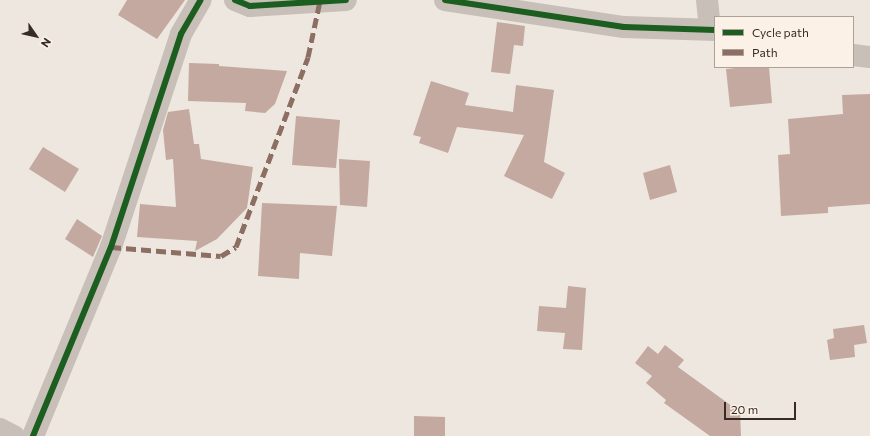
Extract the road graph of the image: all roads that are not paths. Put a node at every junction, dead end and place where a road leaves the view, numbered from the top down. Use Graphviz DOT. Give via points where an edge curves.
graph roads {
  1 [pos="201,0"];
  2 [pos="235,0"];
  3 [pos="346,0"];
  4 [pos="445,0"];
  5 [pos="707,0"];
  6 [pos="713,29"];
  7 [pos="854,55"];
  8 [pos="870,57"];
  9 [pos="0,429"];
  10 [pos="14,436"];
  11 [pos="33,436"];
  1 -- 11 [label="street" via="181,34 111,247"];
  2 -- 3 [label="street" via="250,6"];
  4 -- 6 [label="street" via="624,27"];
  5 -- 6 [label="street"];
  7 -- 8 [label="street"];
  9 -- 10 [label="street"];
}
